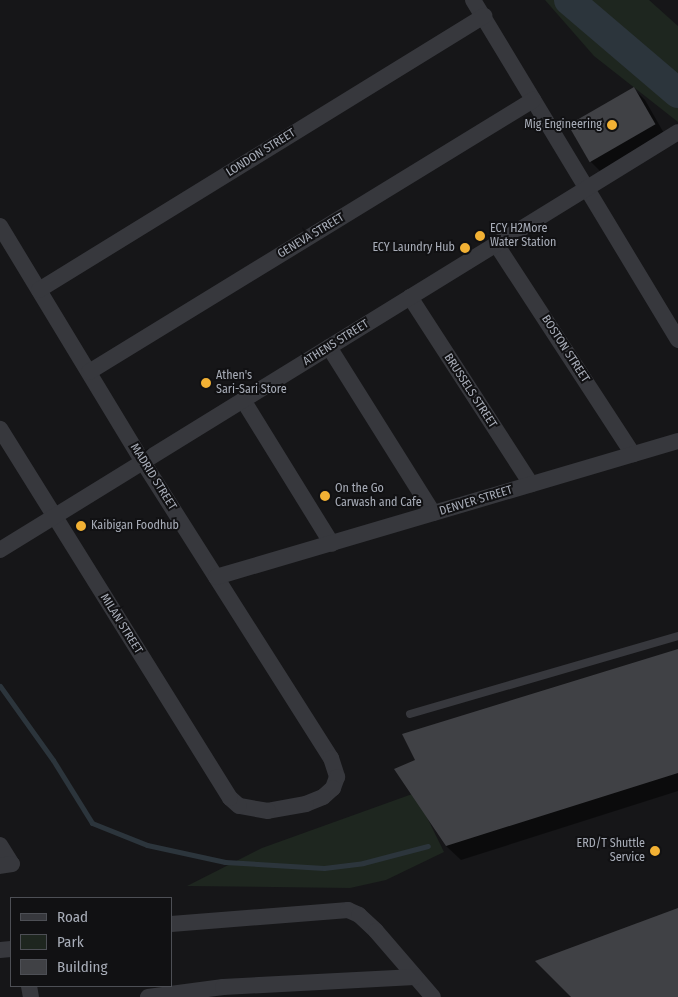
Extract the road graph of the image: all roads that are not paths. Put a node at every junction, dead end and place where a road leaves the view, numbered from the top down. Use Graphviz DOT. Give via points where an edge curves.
graph roads {
  1 [pos="473,0"];
  2 [pos="484,16"];
  3 [pos="533,100"];
  4 [pos="676,138"];
  5 [pos="586,189"];
  6 [pos="0,226"];
  7 [pos="496,244"];
  8 [pos="39,290"];
  9 [pos="410,297"];
  10 [pos="678,340"];
  11 [pos="329,347"];
  12 [pos="89,372"];
  13 [pos="243,400"];
  14 [pos="0,429"];
  15 [pos="678,441"];
  16 [pos="633,454"];
  17 [pos="143,462"];
  18 [pos="531,484"];
  19 [pos="433,514"];
  20 [pos="54,517"];
  21 [pos="332,544"];
  22 [pos="0,550"];
  23 [pos="216,578"];
  24 [pos="678,636"];
  25 [pos="410,714"];
  26 [pos="337,777"];
  27 [pos="0,845"];
  28 [pos="6,865"];
  29 [pos="172,924"];
  30 [pos="415,977"];
  31 [pos="241,991"];
  32 [pos="172,995"];
  33 [pos="148,997"];
  34 [pos="433,997"];
  1 -- 2 [label="street"];
  2 -- 3 [label="street"];
  2 -- 8 [label="street, LONDON STREET"];
  3 -- 5 [label="street"];
  3 -- 12 [label="street, GENEVA STREET"];
  4 -- 5 [label="street, ATHENS STREET"];
  5 -- 7 [label="street, ATHENS STREET"];
  5 -- 10 [label="street"];
  6 -- 8 [label="street, MADRID STREET"];
  7 -- 9 [label="street, ATHENS STREET"];
  7 -- 16 [label="street, BOSTON STREET"];
  8 -- 12 [label="street, MADRID STREET"];
  9 -- 11 [label="street, ATHENS STREET"];
  9 -- 18 [label="street, BRUSSELS STREET"];
  11 -- 13 [label="street, ATHENS STREET"];
  11 -- 19 [label="street"];
  12 -- 17 [label="street, MADRID STREET"];
  13 -- 17 [label="street, ATHENS STREET"];
  13 -- 21 [label="street"];
  14 -- 20 [label="street, MILAN STREET"];
  15 -- 16 [label="street, DENVER STREET"];
  16 -- 18 [label="street, DENVER STREET"];
  17 -- 20 [label="street, ATHENS STREET"];
  17 -- 23 [label="street, MADRID STREET"];
  18 -- 19 [label="street, DENVER STREET"];
  19 -- 21 [label="street, DENVER STREET"];
  20 -- 22 [label="street, ATHENS STREET"];
  20 -- 26 [label="street, MILAN STREET" via="230,798 251,810 289,809 323,797 333,788"];
  21 -- 23 [label="street, DENVER STREET"];
  23 -- 26 [label="street, MADRID STREET" via="331,758"];
  24 -- 25 [label="lane"];
  27 -- 28 [label="street"];
  29 -- 30 [label="street" via="348,910 360,915 376,931"];
  30 -- 31 [label="street"];
  30 -- 34 [label="street"];
  31 -- 32 [label="street"];
  32 -- 33 [label="street"];
}
